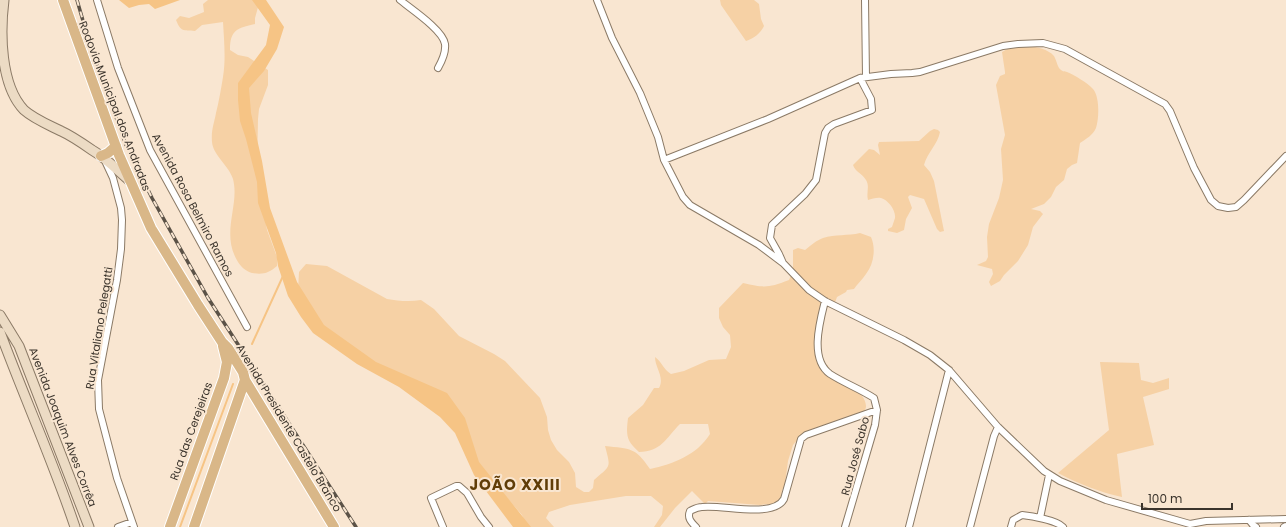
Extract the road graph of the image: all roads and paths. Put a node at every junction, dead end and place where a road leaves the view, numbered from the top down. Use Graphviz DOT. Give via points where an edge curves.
graph roads {
  1 [pos="4,0"];
  2 [pos="63,0"];
  3 [pos="97,0"];
  4 [pos="400,0"];
  5 [pos="597,0"];
  6 [pos="865,0"];
  7 [pos="438,68"];
  8 [pos="863,77"];
  9 [pos="116,146"];
  10 [pos="1286,156"];
  11 [pos="102,158"];
  12 [pos="664,160"];
  13 [pos="130,180"];
  14 [pos="783,263"];
  15 [pos="826,301"];
  16 [pos="0,315"];
  17 [pos="248,327"];
  18 [pos="0,332"];
  19 [pos="222,342"];
  20 [pos="949,370"];
  21 [pos="242,372"];
  22 [pos="224,378"];
  23 [pos="877,410"];
  24 [pos="998,427"];
  25 [pos="1049,475"];
  26 [pos="84,516"];
  27 [pos="1040,518"];
  28 [pos="1286,519"];
  29 [pos="1249,520"];
  30 [pos="133,525"];
  31 [pos="1189,525"];
  32 [pos="75,527"];
  33 [pos="89,527"];
  34 [pos="118,527"];
  35 [pos="170,527"];
  36 [pos="194,527"];
  37 [pos="334,527"];
  38 [pos="443,527"];
  39 [pos="489,527"];
  40 [pos="696,527"];
  41 [pos="845,527"];
  42 [pos="909,527"];
  43 [pos="970,527"];
  44 [pos="1011,527"];
  45 [pos="1062,527"];
  46 [pos="1256,527"];
  1 -- 11 [label="main road" via="1,23 3,68 14,97 33,117 63,132"];
  2 -- 9 [label="main road, Rodovia Municipal dos Andradas"];
  3 -- 17 [label="street, Avenida Rosa Belmiro Ramos" via="118,68 150,150"];
  4 -- 7 [label="street" via="437,30 445,43 443,58"];
  5 -- 12 [label="street" via="612,38 640,93 658,137"];
  6 -- 8 [label="street"];
  8 -- 10 [label="street" via="912,74 1003,46 1043,43 1054,45 1165,104 1194,168 1211,200 1218,206 1236,206"];
  8 -- 12 [label="street" via="768,119"];
  8 -- 14 [label="street" via="872,110 828,128 816,180 772,225 770,238"];
  9 -- 11 [label="main road"];
  9 -- 13 [label="main road, Rodovia Municipal dos Andradas"];
  11 -- 13 [label="main road"];
  11 -- 30 [label="street, Rua Vitaliano Pelegatti" via="110,168 122,220 117,280 98,380 98,402 103,429"];
  12 -- 14 [label="street" via="683,197 690,205 760,244"];
  13 -- 19 [label="main road, Rodovia Municipal dos Andradas" via="151,228"];
  14 -- 15 [label="street" via="809,290"];
  15 -- 20 [label="street" via="930,354"];
  15 -- 23 [label="street, Rua José Sabo" via="819,326 820,362 829,373 874,398"];
  16 -- 26 [label="main road, Avenida Joaquim Alves Corrêa" via="22,352"];
  18 -- 32 [label="main road"];
  19 -- 21 [label="main road, Avenida Presidente Castelo Branco"];
  19 -- 22 [label="main road, Rua das Cerejeiras" via="226,362"];
  20 -- 24 [label="street"];
  20 -- 42 [label="street"];
  21 -- 22 [label="main road" via="233,372"];
  21 -- 36 [label="main road"];
  21 -- 37 [label="main road, Avenida Presidente Castelo Branco"];
  22 -- 35 [label="main road, Rua das Cerejeiras"];
  23 -- 40 [label="street" via="801,439 784,499 778,506 766,510 702,507 690,511 688,517"];
  23 -- 41 [label="street, Rua José Sabo" via="875,425"];
  24 -- 25 [label="street"];
  24 -- 43 [label="street"];
  25 -- 27 [label="street"];
  25 -- 31 [label="street" via="1106,500"];
  26 -- 32 [label="main road" via="76,512"];
  26 -- 33 [label="main road, Avenida Joaquim Alves Corrêa"];
  27 -- 44 [label="street" via="1022,515 1013,520"];
  27 -- 45 [label="street" via="1060,524"];
  28 -- 29 [label="street"];
  29 -- 31 [label="street" via="1206,521"];
  29 -- 46 [label="street"];
  30 -- 34 [label="street"];
  38 -- 39 [label="street" via="431,498 456,486 461,486 467,492"];
}
